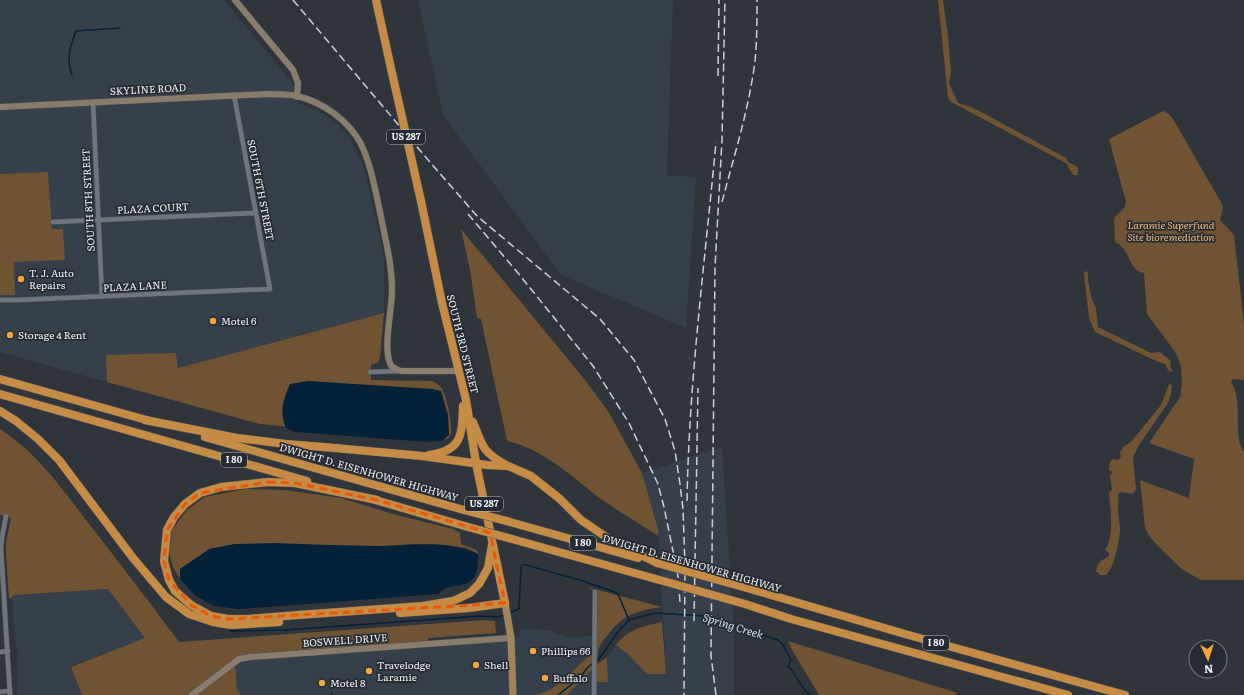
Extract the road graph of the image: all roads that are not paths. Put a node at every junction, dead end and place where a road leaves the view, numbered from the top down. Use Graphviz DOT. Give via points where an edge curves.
graph roads {
  1 [pos="235,0"];
  2 [pos="376,0"];
  3 [pos="234,95"];
  4 [pos="297,96"];
  5 [pos="93,102"];
  6 [pos="0,107"];
  7 [pos="255,212"];
  8 [pos="98,220"];
  9 [pos="52,222"];
  10 [pos="270,289"];
  11 [pos="102,296"];
  12 [pos="0,300"];
  13 [pos="402,371"];
  14 [pos="459,371"];
  15 [pos="370,372"];
  16 [pos="0,379"];
  17 [pos="464,392"];
  18 [pos="0,394"];
  19 [pos="468,409"];
  20 [pos="0,411"];
  21 [pos="144,420"];
  22 [pos="422,456"];
  23 [pos="476,463"];
  24 [pos="508,466"];
  25 [pos="377,500"];
  26 [pos="6,516"];
  27 [pos="492,545"];
  28 [pos="656,563"];
  29 [pos="1,565"];
  30 [pos="595,592"];
  31 [pos="505,603"];
  32 [pos="422,606"];
  33 [pos="511,638"];
  34 [pos="8,651"];
  35 [pos="0,652"];
  36 [pos="0,692"];
  37 [pos="10,693"];
  38 [pos="513,694"];
  39 [pos="192,695"];
  40 [pos="594,695"];
  41 [pos="1068,695"];
  42 [pos="1125,695"];
  1 -- 4 [label="main road" via="293,70 298,83"];
  2 -- 14 [label="highway, SOUTH 3RD STREET / US 287, bridge"];
  3 -- 4 [label="main road, SKYLINE ROAD"];
  3 -- 5 [label="main road, SKYLINE ROAD"];
  3 -- 7 [label="street, SOUTH 6TH STREET"];
  4 -- 13 [label="main road, SKYLINE ROAD" via="319,104 340,119 354,134 365,153 374,184 391,272 392,303 388,359 393,368"];
  5 -- 6 [label="main road, SKYLINE ROAD"];
  5 -- 8 [label="street, SOUTH 8TH STREET"];
  7 -- 8 [label="street, PLAZA COURT"];
  7 -- 10 [label="street, SOUTH 6TH STREET"];
  8 -- 9 [label="street, PLAZA COURT"];
  8 -- 11 [label="street, SOUTH 8TH STREET"];
  10 -- 11 [label="street, PLAZA LANE"];
  11 -- 12 [label="street, PLAZA LANE"];
  13 -- 14 [label="main road"];
  13 -- 15 [label="street"];
  14 -- 17 [label="highway, SOUTH 3RD STREET / US 287"];
  16 -- 21 [label="highway, DWIGHT D. EISENHOWER HIGHWAY / I 80"];
  17 -- 19 [label="highway, SOUTH 3RD STREET / US 287"];
  17 -- 22 [label="highway" via="462,431 459,440 445,452"];
  18 -- 25 [label="highway, I 80"];
  19 -- 23 [label="highway, SOUTH 3RD STREET / US 287"];
  19 -- 24 [label="highway" via="479,441 486,451"];
  20 -- 31 [label="highway" via="38,439 59,460 133,558 166,597 189,614 231,625 469,608"];
  21 -- 22 [label="highway" via="237,438"];
  21 -- 28 [label="highway, DWIGHT D. EISENHOWER HIGHWAY / I 80, bridge"];
  22 -- 23 [label="highway"];
  23 -- 24 [label="highway"];
  23 -- 27 [label="highway, SOUTH 3RD STREET / US 287"];
  24 -- 28 [label="highway" via="532,476 581,520 609,539"];
  25 -- 32 [label="highway" via="295,483 268,482 221,487 200,493 185,504 167,530 164,561 169,580 175,591 191,606 211,616 228,619"];
  25 -- 41 [label="highway, I 80, bridge"];
  26 -- 29 [label="street"];
  27 -- 31 [label="highway, SOUTH 3RD STREET / US 287"];
  27 -- 32 [label="highway" via="488,568 479,584 470,593 452,601"];
  28 -- 42 [label="highway, DWIGHT D. EISENHOWER HIGHWAY / I 80, bridge"];
  29 -- 34 [label="street"];
  30 -- 40 [label="street"];
  31 -- 32 [label="highway"];
  31 -- 33 [label="main road, SOUTH 3RD STREET / US 287"];
  33 -- 38 [label="main road, SOUTH 3RD STREET / US 287"];
  33 -- 39 [label="main road, BOSWELL DRIVE" via="250,657 239,659"];
  34 -- 35 [label="street"];
  34 -- 37 [label="street"];
  36 -- 37 [label="street"];
}
